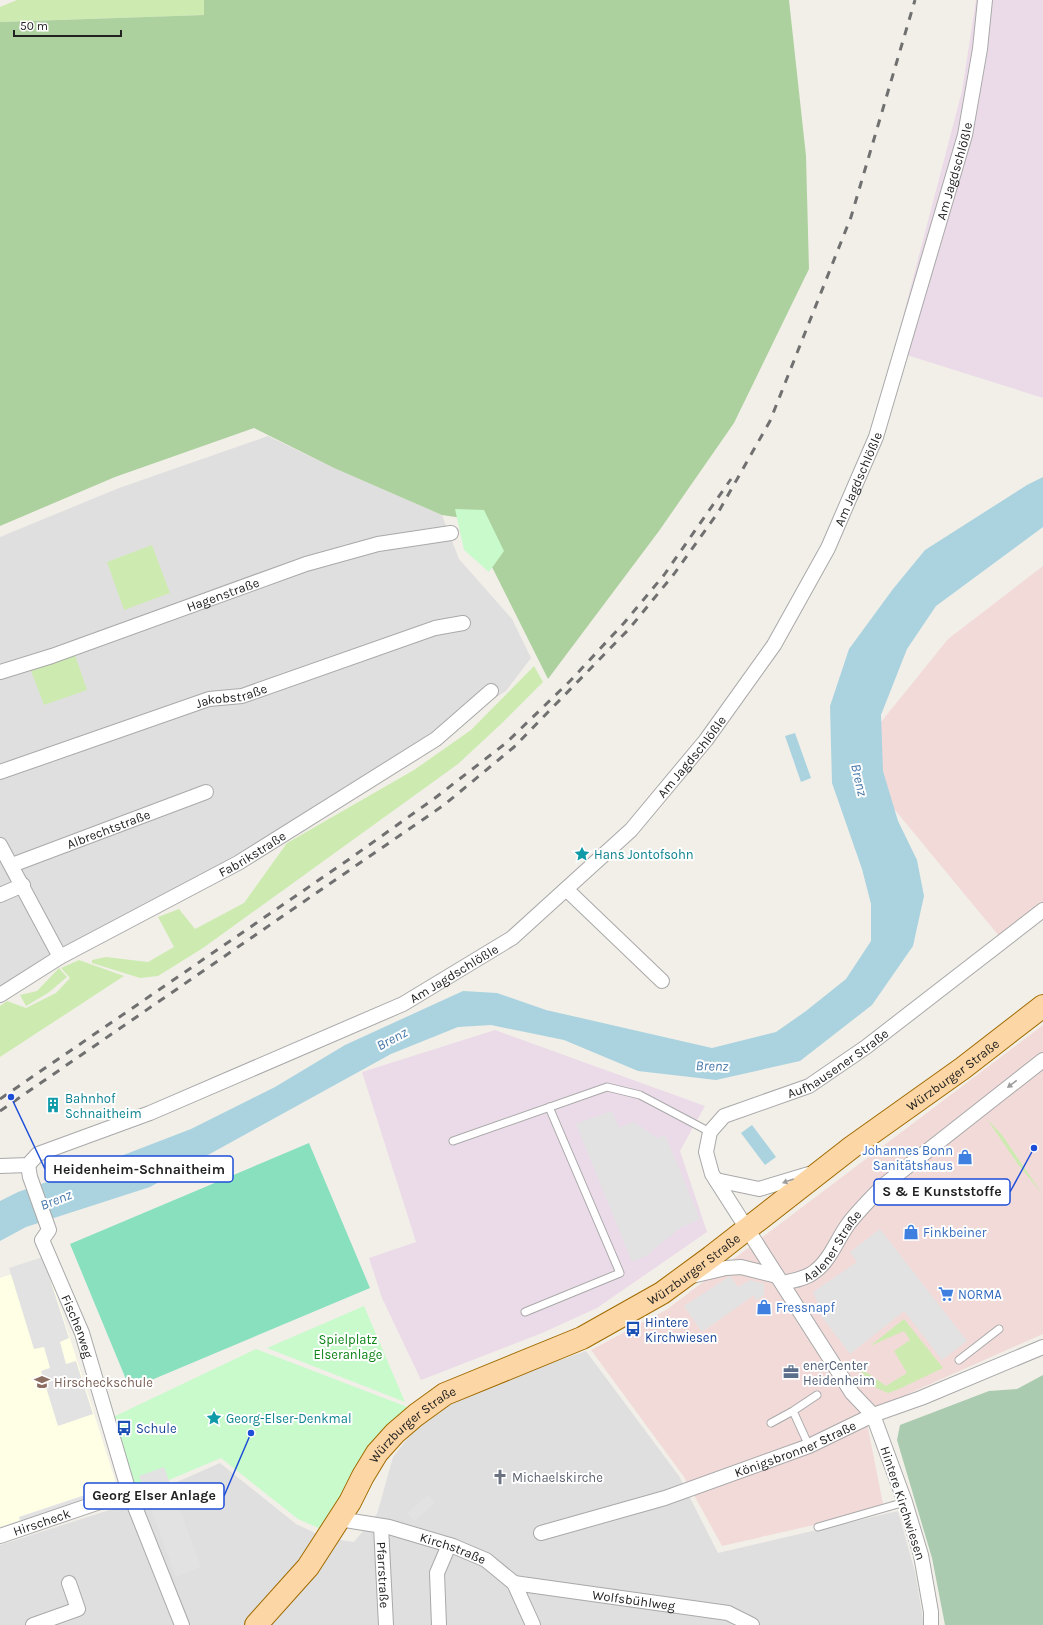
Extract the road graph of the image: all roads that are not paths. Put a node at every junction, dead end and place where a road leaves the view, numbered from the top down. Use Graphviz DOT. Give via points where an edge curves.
graph roads {
  1 [pos="985,0"];
  2 [pos="451,533"];
  3 [pos="463,623"];
  4 [pos="0,672"];
  5 [pos="491,691"];
  6 [pos="0,772"];
  7 [pos="206,792"];
  8 [pos="0,845"];
  9 [pos="12,865"];
  10 [pos="22,885"];
  11 [pos="566,890"];
  12 [pos="0,895"];
  13 [pos="1043,910"];
  14 [pos="60,957"];
  15 [pos="662,981"];
  16 [pos="0,995"];
  17 [pos="1043,1006"];
  18 [pos="1043,1060"];
  19 [pos="549,1107"];
  20 [pos="710,1132"];
  21 [pos="453,1141"];
  22 [pos="0,1166"];
  23 [pos="825,1168"];
  24 [pos="29,1171"];
  25 [pos="716,1180"];
  26 [pos="747,1229"];
  27 [pos="681,1279"];
  28 [pos="779,1279"];
  29 [pos="525,1312"];
  30 [pos="999,1329"];
  31 [pos="1043,1347"];
  32 [pos="960,1360"];
  33 [pos="817,1395"];
  34 [pos="793,1412"];
  35 [pos="873,1415"];
  36 [pos="771,1423"];
  37 [pos="809,1446"];
  38 [pos="129,1492"];
  39 [pos="905,1502"];
  40 [pos="339,1519"];
  41 [pos="381,1526"];
  42 [pos="818,1527"];
  43 [pos="541,1533"];
  44 [pos="0,1536"];
  45 [pos="448,1545"];
  46 [pos="69,1583"];
  47 [pos="514,1583"];
  48 [pos="264,1623"];
  49 [pos="33,1625"];
  50 [pos="182,1625"];
  51 [pos="386,1625"];
  52 [pos="439,1625"];
  53 [pos="533,1625"];
  54 [pos="752,1625"];
  55 [pos="931,1625"];
  1 -- 11 [label="street, Am Jagdschlößle" via="980,49 965,135 876,437 828,548 774,645 706,740 631,830"];
  2 -- 4 [label="street, Hagenstraße" via="378,544 306,564 52,656"];
  3 -- 6 [label="street, Jakobstraße" via="435,628 242,696 209,699"];
  5 -- 14 [label="street, Fabrikstraße" via="436,739 238,863"];
  7 -- 9 [label="street, Albrechtstraße"];
  8 -- 9 [label="street"];
  9 -- 10 [label="street"];
  10 -- 12 [label="street"];
  10 -- 14 [label="street"];
  11 -- 15 [label="street"];
  11 -- 24 [label="street, Am Jagdschlößle" via="512,938 403,1004 150,1113 38,1154"];
  13 -- 20 [label="street, Aufhausener Straße" via="866,1047 809,1086 724,1116"];
  14 -- 16 [label="street, Fabrikstraße"];
  17 -- 23 [label="main road, Würzburger Straße" via="963,1068"];
  18 -- 28 [label="street, Aalener Straße, one-way" via="884,1185 848,1224 823,1265 813,1273 796,1280"];
  19 -- 20 [label="lane" via="607,1087 640,1095"];
  19 -- 21 [label="lane"];
  19 -- 29 [label="lane" via="620,1273"];
  20 -- 25 [label="street, Aufhausener Straße" via="706,1152"];
  22 -- 24 [label="street"];
  23 -- 25 [label="street, one-way" via="759,1189"];
  23 -- 26 [label="main road, Würzburger Straße"];
  24 -- 38 [label="street, Fischerweg" via="49,1230 42,1240 82,1333"];
  25 -- 26 [label="street, Aufhausener Straße"];
  26 -- 27 [label="main road, Würzburger Straße"];
  26 -- 28 [label="street, Hintere Kirchwiesen"];
  27 -- 28 [label="street" via="741,1267"];
  27 -- 40 [label="main road, Würzburger Straße" via="650,1300 582,1338 439,1398 395,1433 377,1453"];
  28 -- 35 [label="street, Hintere Kirchwiesen" via="852,1393"];
  30 -- 32 [label="lane"];
  31 -- 35 [label="street, Königsbronner Straße" via="921,1398"];
  33 -- 34 [label="lane"];
  34 -- 36 [label="lane"];
  34 -- 37 [label="lane"];
  35 -- 37 [label="street, Königsbronner Straße"];
  35 -- 39 [label="street, Hintere Kirchwiesen"];
  37 -- 43 [label="street, Königsbronner Straße" via="665,1498"];
  38 -- 44 [label="street, Hirscheck"];
  38 -- 50 [label="street, Fischerweg"];
  39 -- 42 [label="lane"];
  39 -- 55 [label="street, Hintere Kirchwiesen" via="921,1555"];
  40 -- 41 [label="street, Kirchstraße"];
  40 -- 48 [label="main road, Würzburger Straße" via="308,1568"];
  41 -- 45 [label="street, Kirchstraße"];
  41 -- 51 [label="street, Pfarrstraße"];
  45 -- 47 [label="street, Kirchstraße" via="486,1560"];
  45 -- 52 [label="street" via="437,1573"];
  46 -- 49 [label="street" via="78,1610"];
  47 -- 53 [label="street, Kirchstraße"];
  47 -- 54 [label="street, Wolfsbühlweg" via="728,1613"];
}
